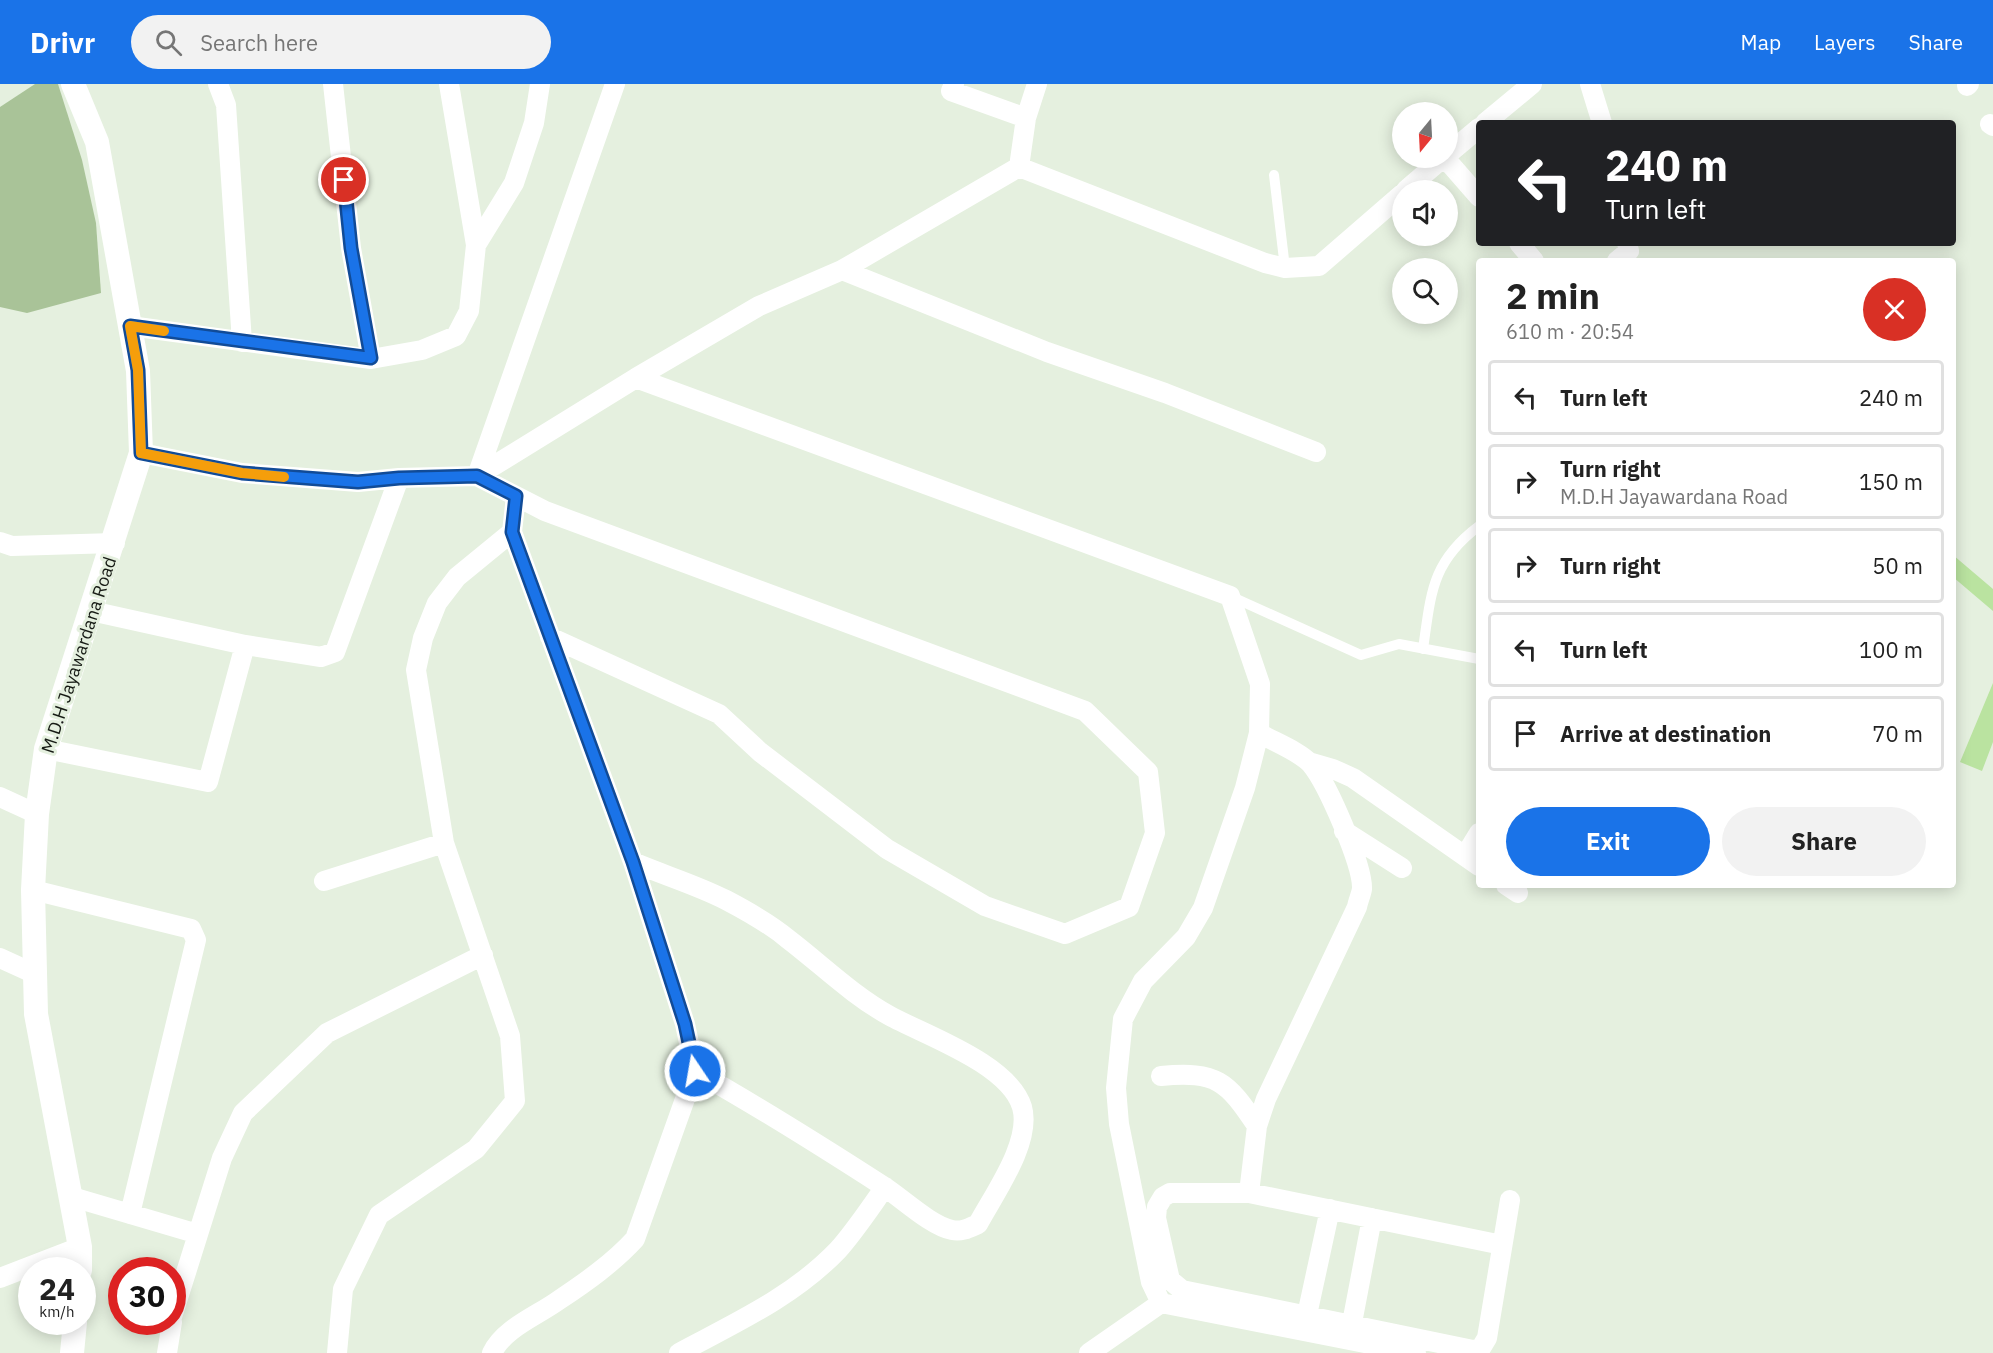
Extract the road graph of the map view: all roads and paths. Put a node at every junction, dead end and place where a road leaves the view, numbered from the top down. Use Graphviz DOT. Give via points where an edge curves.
graph roads {
  1 [pos="73,84"];
  2 [pos="218,84"];
  3 [pos="333,84"];
  4 [pos="449,84"];
  5 [pos="540,84"];
  6 [pos="615,84"];
  7 [pos="954,84"];
  8 [pos="1037,84"];
  9 [pos="1532,84"];
  10 [pos="1590,84"];
  11 [pos="1026,118"];
  12 [pos="1489,120"];
  13 [pos="1601,120"];
  14 [pos="1476,131"];
  15 [pos="1458,146"];
  16 [pos="1019,166"];
  17 [pos="1432,168"];
  18 [pos="1453,168"];
  19 [pos="1274,175"];
  20 [pos="1418,180"];
  21 [pos="1476,194"];
  22 [pos="1392,203"];
  23 [pos="476,244"];
  24 [pos="1522,246"];
  25 [pos="1628,246"];
  26 [pos="1532,258"];
  27 [pos="1621,258"];
  28 [pos="1285,268"];
  29 [pos="843,270"];
  30 [pos="130,326"];
  31 [pos="242,342"];
  32 [pos="371,358"];
  33 [pos="636,378"];
  34 [pos="1316,452"];
  35 [pos="141,453"];
  36 [pos="477,476"];
  37 [pos="399,478"];
  38 [pos="516,496"];
  39 [pos="1476,528"];
  40 [pos="512,532"];
  41 [pos="0,542"];
  42 [pos="115,543"];
  43 [pos="1230,596"];
  44 [pos="91,611"];
  45 [pos="550,637"];
  46 [pos="245,645"];
  47 [pos="1423,649"];
  48 [pos="1476,658"];
  49 [pos="1259,733"];
  50 [pos="46,749"];
  51 [pos="1309,762"];
  52 [pos="0,797"];
  53 [pos="37,814"];
  54 [pos="1344,831"];
  55 [pos="444,843"];
  56 [pos="1476,845"];
  57 [pos="1472,861"];
  58 [pos="633,862"];
  59 [pos="1402,868"];
  60 [pos="324,881"];
  61 [pos="33,890"];
  62 [pos="483,955"];
  63 [pos="0,958"];
  64 [pos="35,975"];
  65 [pos="695,1071"];
  66 [pos="1161,1076"];
  67 [pos="1257,1126"];
  68 [pos="885,1187"];
  69 [pos="1249,1193"];
  70 [pos="69,1196"];
  71 [pos="1510,1200"];
  72 [pos="1330,1209"];
  73 [pos="130,1214"];
  74 [pos="1372,1218"];
  75 [pos="198,1234"];
  76 [pos="1502,1245"];
  77 [pos="80,1257"];
  78 [pos="186,1273"];
  79 [pos="18,1274"];
  80 [pos="0,1278"];
  81 [pos="1161,1303"];
  82 [pos="1306,1315"];
  83 [pos="1352,1323"];
  84 [pos="74,1335"];
  85 [pos="170,1335"];
  86 [pos="72,1353"];
  87 [pos="167,1353"];
  88 [pos="337,1353"];
  89 [pos="492,1353"];
  90 [pos="679,1353"];
  91 [pos="1089,1353"];
  92 [pos="1416,1353"];
  1 -- 30 [label="street, M.D.H Jayawardana Road" via="97,142"];
  2 -- 31 [label="street" via="226,105"];
  3 -- 32 [label="street" via="351,248"];
  4 -- 23 [label="street"];
  5 -- 23 [label="street" via="534,123 514,183"];
  6 -- 36 [label="street"];
  7 -- 11 [label="street" via="951,91"];
  8 -- 11 [label="street"];
  9 -- 12 [label="street"];
  10 -- 13 [label="street"];
  11 -- 16 [label="street"];
  14 -- 15 [label="street"];
  16 -- 28 [label="street"];
  16 -- 29 [label="street"];
  17 -- 20 [label="street"];
  18 -- 21 [label="street"];
  19 -- 28 [label="lane"];
  22 -- 28 [label="street" via="1319,266"];
  23 -- 32 [label="street" via="469,311 456,336 422,350"];
  24 -- 26 [label="street"];
  25 -- 27 [label="street" via="1629,251"];
  29 -- 33 [label="street" via="759,306"];
  29 -- 34 [label="street" via="1047,352"];
  30 -- 31 [label="street"];
  30 -- 35 [label="street, M.D.H Jayawardana Road" via="138,370"];
  31 -- 32 [label="street"];
  33 -- 36 [label="street"];
  33 -- 43 [label="street"];
  35 -- 37 [label="street" via="242,473 358,482"];
  35 -- 42 [label="street, M.D.H Jayawardana Road"];
  36 -- 37 [label="street"];
  36 -- 38 [label="street"];
  37 -- 46 [label="street" via="335,652 321,657"];
  38 -- 40 [label="street"];
  38 -- 45 [label="street" via="545,511 1085,711 1148,772 1155,833 1129,907 1065,934 985,906 886,849 760,752 718,714"];
  39 -- 47 [label="lane" via="1458,542 1433,582"];
  40 -- 45 [label="street"];
  40 -- 55 [label="street" via="457,577 437,603 416,670"];
  41 -- 42 [label="street" via="12,546"];
  42 -- 44 [label="street, M.D.H Jayawardana Road"];
  43 -- 47 [label="lane" via="1361,655 1399,644"];
  43 -- 49 [label="street" via="1260,684"];
  44 -- 46 [label="street"];
  44 -- 50 [label="street, M.D.H Jayawardana Road"];
  45 -- 58 [label="street"];
  46 -- 50 [label="street" via="208,782"];
  47 -- 48 [label="lane"];
  49 -- 51 [label="street"];
  49 -- 81 [label="street" via="1245,788 1203,908 1186,937 1143,981 1123,1018 1116,1088 1119,1124 1151,1282"];
  50 -- 53 [label="street, M.D.H Jayawardana Road"];
  51 -- 54 [label="street"];
  51 -- 57 [label="street" via="1353,778"];
  52 -- 53 [label="street"];
  53 -- 61 [label="street, M.D.H Jayawardana Road"];
  54 -- 59 [label="street"];
  54 -- 67 [label="street" via="1360,873 1362,889 1357,907 1266,1099"];
  55 -- 60 [label="street"];
  55 -- 62 [label="street"];
  56 -- 57 [label="street"];
  58 -- 65 [label="street" via="685,1024"];
  58 -- 68 [label="street" via="724,899 786,937 848,989 984,1064 1011,1087 1022,1106 1021,1144 978,1224 965,1231 941,1226"];
  61 -- 64 [label="street, M.D.H Jayawardana Road"];
  61 -- 73 [label="street" via="191,929 196,940"];
  62 -- 75 [label="street" via="327,1033 243,1113 222,1158"];
  62 -- 88 [label="street" via="510,1036 514,1101 476,1149 379,1215 344,1289"];
  63 -- 64 [label="street"];
  64 -- 70 [label="street, M.D.H Jayawardana Road" via="36,1014"];
  65 -- 68 [label="street"];
  65 -- 89 [label="street" via="635,1239 559,1300 498,1340"];
  66 -- 67 [label="street" via="1188,1074 1223,1084 1236,1094"];
  67 -- 69 [label="street"];
  68 -- 90 [label="street" via="839,1249 815,1272 772,1304"];
  69 -- 72 [label="street"];
  69 -- 82 [label="street" via="1170,1192 1163,1197 1156,1218 1170,1280 1174,1286 1190,1292"];
  70 -- 73 [label="street"];
  70 -- 77 [label="street, M.D.H Jayawardana Road"];
  71 -- 76 [label="street"];
  72 -- 74 [label="street"];
  72 -- 82 [label="street"];
  73 -- 75 [label="street"];
  74 -- 76 [label="street"];
  74 -- 83 [label="street"];
  75 -- 78 [label="street"];
  76 -- 83 [label="street" via="1487,1338 1480,1348 1473,1350"];
  79 -- 80 [label="street"];
  81 -- 91 [label="street"];
  81 -- 92 [label="street"];
  82 -- 83 [label="street"];
  84 -- 86 [label="street"];
  85 -- 87 [label="street"];
}
